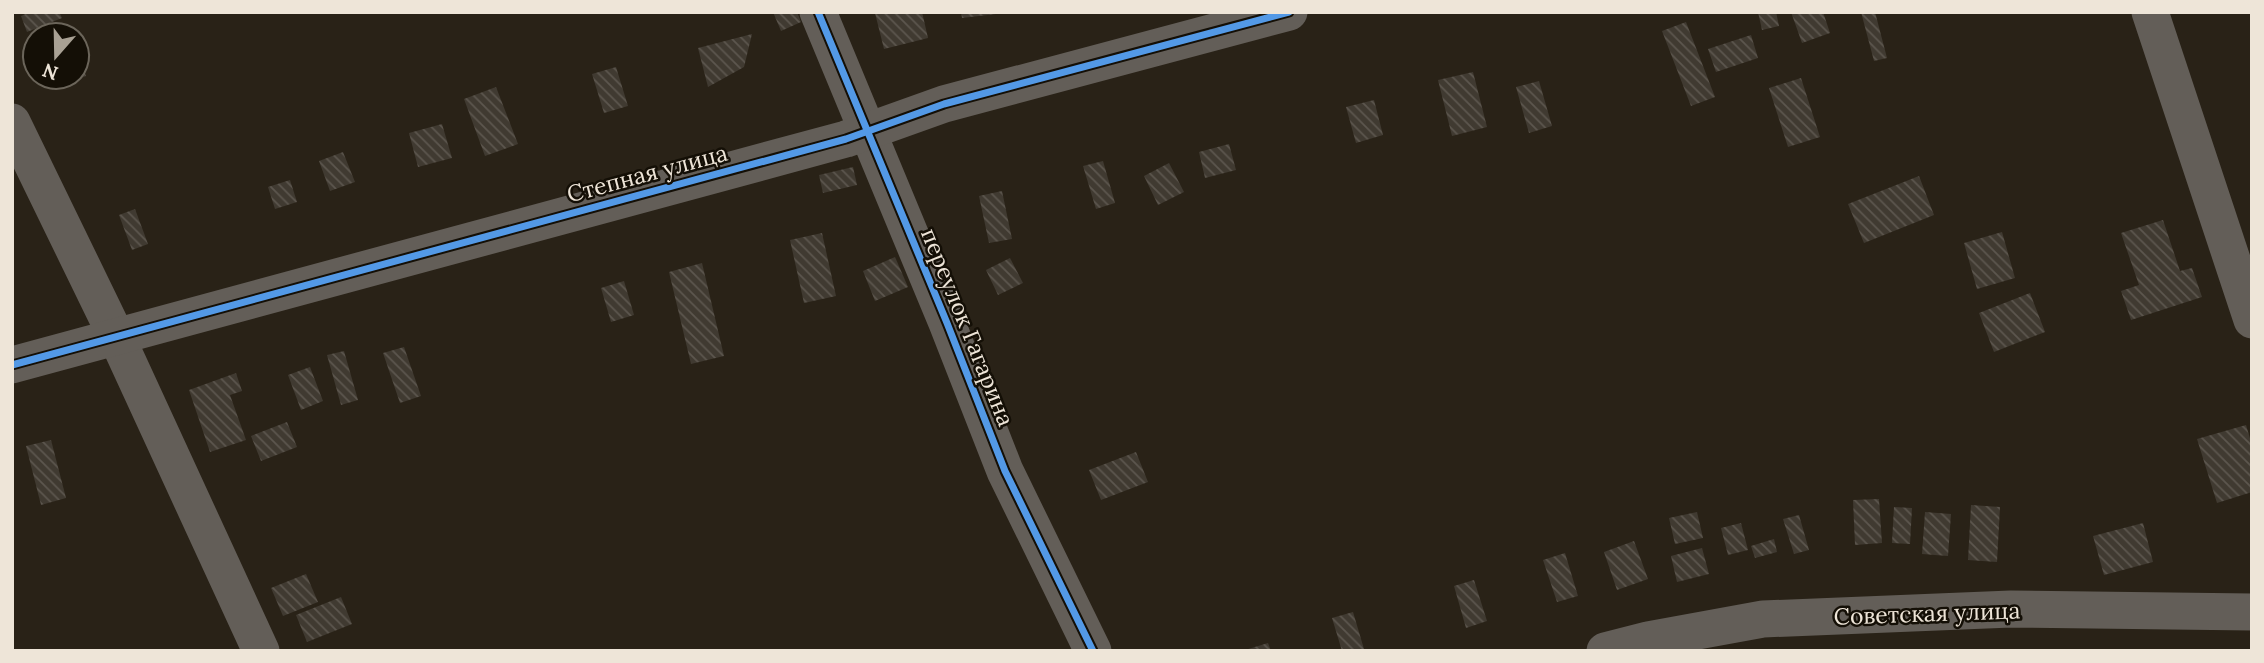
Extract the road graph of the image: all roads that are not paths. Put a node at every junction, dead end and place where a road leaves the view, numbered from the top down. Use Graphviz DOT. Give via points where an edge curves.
graph roads {
  1 [pos="818,12"];
  2 [pos="1289,12"];
  3 [pos="2150,12"];
  4 [pos="12,122"];
  5 [pos="867,131"];
  6 [pos="2252,320"];
  7 [pos="117,338"];
  8 [pos="12,365"];
  9 [pos="2252,611"];
  10 [pos="261,651"];
  11 [pos="1093,651"];
  12 [pos="1605,651"];
  1 -- 5 [label="street, переулок Гагарина"];
  2 -- 5 [label="street, Степная улица" via="944,104"];
  3 -- 6 [label="street"];
  4 -- 7 [label="street"];
  5 -- 7 [label="street, Степная улица"];
  5 -- 11 [label="street, переулок Гагарина" via="1005,471"];
  7 -- 8 [label="street, Степная улица"];
  7 -- 10 [label="street"];
  9 -- 12 [label="street, Советская улица" via="2011,609 1763,619"];
}
